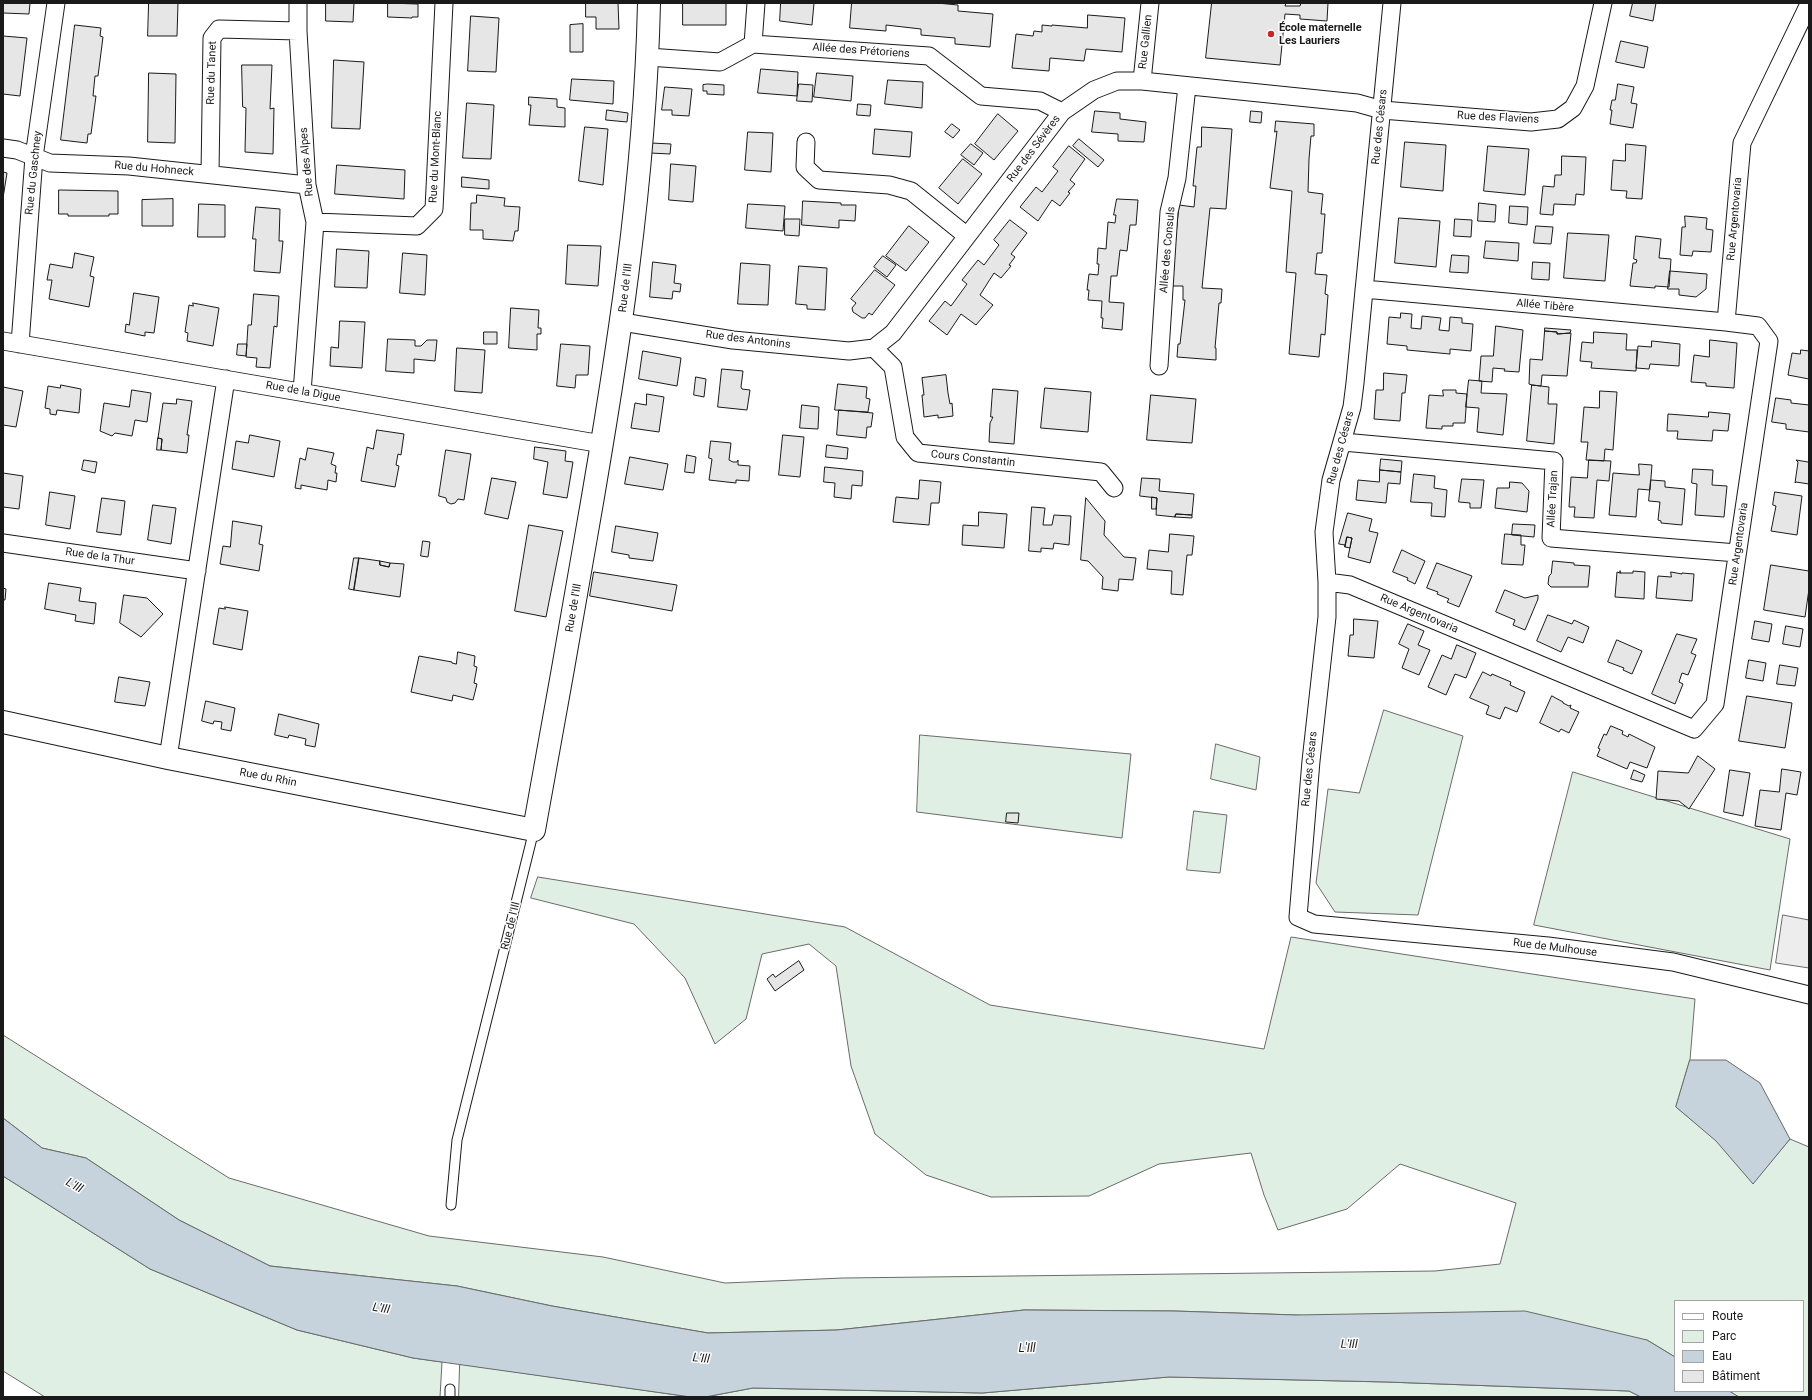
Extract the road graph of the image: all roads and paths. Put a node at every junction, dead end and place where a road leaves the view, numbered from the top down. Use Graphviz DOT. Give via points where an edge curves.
graph roads {
  1 [pos="56,3"];
  2 [pos="298,3"];
  3 [pos="444,3"];
  4 [pos="649,3"];
  5 [pos="756,3"];
  6 [pos="1150,3"];
  7 [pos="1392,3"];
  8 [pos="1603,3"];
  9 [pos="1809,4"];
  10 [pos="298,31"];
  11 [pos="753,44"];
  12 [pos="648,57"];
  13 [pos="1142,80"];
  14 [pos="1187,86"];
  15 [pos="1382,110"];
  16 [pos="1062,112"];
  17 [pos="806,142"];
  18 [pos="3,148"];
  19 [pos="34,157"];
  20 [pos="210,174"];
  21 [pos="307,185"];
  22 [pos="315,222"];
  23 [pos="968,236"];
  24 [pos="1364,290"];
  25 [pos="622,322"];
  26 [pos="1726,322"];
  27 [pos="3,341"];
  28 [pos="20,344"];
  29 [pos="874,348"];
  30 [pos="1159,366"];
  31 [pos="226,379"];
  32 [pos="302,392"];
  33 [pos="1342,442"];
  34 [pos="602,444"];
  35 [pos="1114,488"];
  36 [pos="3,543"];
  37 [pos="1737,553"];
  38 [pos="197,571"];
  39 [pos="1327,582"];
  40 [pos="3,722"];
  41 [pos="168,758"];
  42 [pos="534,830"];
  43 [pos="1298,917"];
  44 [pos="1809,995"];
  45 [pos="451,1205"];
  1 -- 19 [label="street, Rue du Gaschney"];
  2 -- 10 [label="street, Rue des Alpes"];
  3 -- 22 [label="street, Rue du Mont-Blanc" via="434,209 417,226"];
  4 -- 12 [label="street, Rue de l'Ill"];
  5 -- 11 [label="street"];
  6 -- 13 [label="street, Rue Gallien"];
  7 -- 15 [label="street, Rue des Césars"];
  8 -- 15 [label="street, Rue des Flaviens" via="1585,86 1573,108 1558,119 1531,122"];
  9 -- 26 [label="street, Rue Argentovaria" via="1742,143"];
  10 -- 20 [label="street, Rue du Tanet" via="219,29 212,38"];
  10 -- 21 [label="street, Rue des Alpes"];
  11 -- 12 [label="street" via="720,62"];
  11 -- 16 [label="street, Allée des Prétoriens" via="929,56 981,96 1040,101"];
  12 -- 25 [label="street, Rue de l'Ill" via="635,222"];
  13 -- 14 [label="street, Rue des Sévères"];
  13 -- 16 [label="street, Rue des Sévères" via="1117,81 1094,90"];
  14 -- 15 [label="street, Rue des Sévères" via="1357,103"];
  14 -- 30 [label="street, Allée des Consuls" via="1177,178 1169,212"];
  15 -- 24 [label="street, Rue des Césars"];
  16 -- 23 [label="street, Rue des Sévères"];
  17 -- 23 [label="street" via="805,168 819,180 889,185 911,191"];
  18 -- 19 [label="street, Rue du Hohneck"];
  19 -- 20 [label="street, Rue du Hohneck" via="50,163 129,166"];
  19 -- 28 [label="street, Rue du Gaschney"];
  20 -- 21 [label="street, Rue du Hohneck"];
  21 -- 22 [label="street, Rue des Alpes"];
  22 -- 32 [label="street, Rue des Alpes"];
  23 -- 29 [label="street, Rue des Sévères" via="893,333"];
  24 -- 26 [label="street, Allée Tibère"];
  24 -- 33 [label="street, Rue des Césars" via="1352,407"];
  25 -- 29 [label="street, Rue des Antonins" via="733,340 849,351"];
  25 -- 34 [label="street, Rue de l'Ill"];
  26 -- 37 [label="street, Rue Argentovaria" via="1758,326 1769,341"];
  27 -- 28 [label="street, Rue de la Digue"];
  28 -- 31 [label="street, Rue de la Digue"];
  29 -- 35 [label="street, Cours Constantin" via="893,367 905,437 918,453 1102,472"];
  31 -- 32 [label="street, Rue de la Digue"];
  31 -- 38 [label="street"];
  32 -- 34 [label="street, Rue de la Digue"];
  33 -- 37 [label="street, Allée Trajan" via="1554,461 1551,538"];
  33 -- 39 [label="street, Rue des Césars" via="1331,480 1324,532"];
  34 -- 42 [label="street, Rue de l'Ill"];
  36 -- 38 [label="street, Rue de la Thur"];
  37 -- 39 [label="street, Rue Argentovaria" via="1715,704 1694,729 1350,585"];
  38 -- 41 [label="street"];
  39 -- 43 [label="street, Rue des Césars" via="1326,617"];
  40 -- 41 [label="street, Rue du Rhin"];
  41 -- 42 [label="street, Rue du Rhin"];
  42 -- 45 [label="lane, Rue de l'Ill" via="457,1140"];
  43 -- 44 [label="street, Rue de Mulhouse" via="1314,924 1548,946 1673,962"];
}
